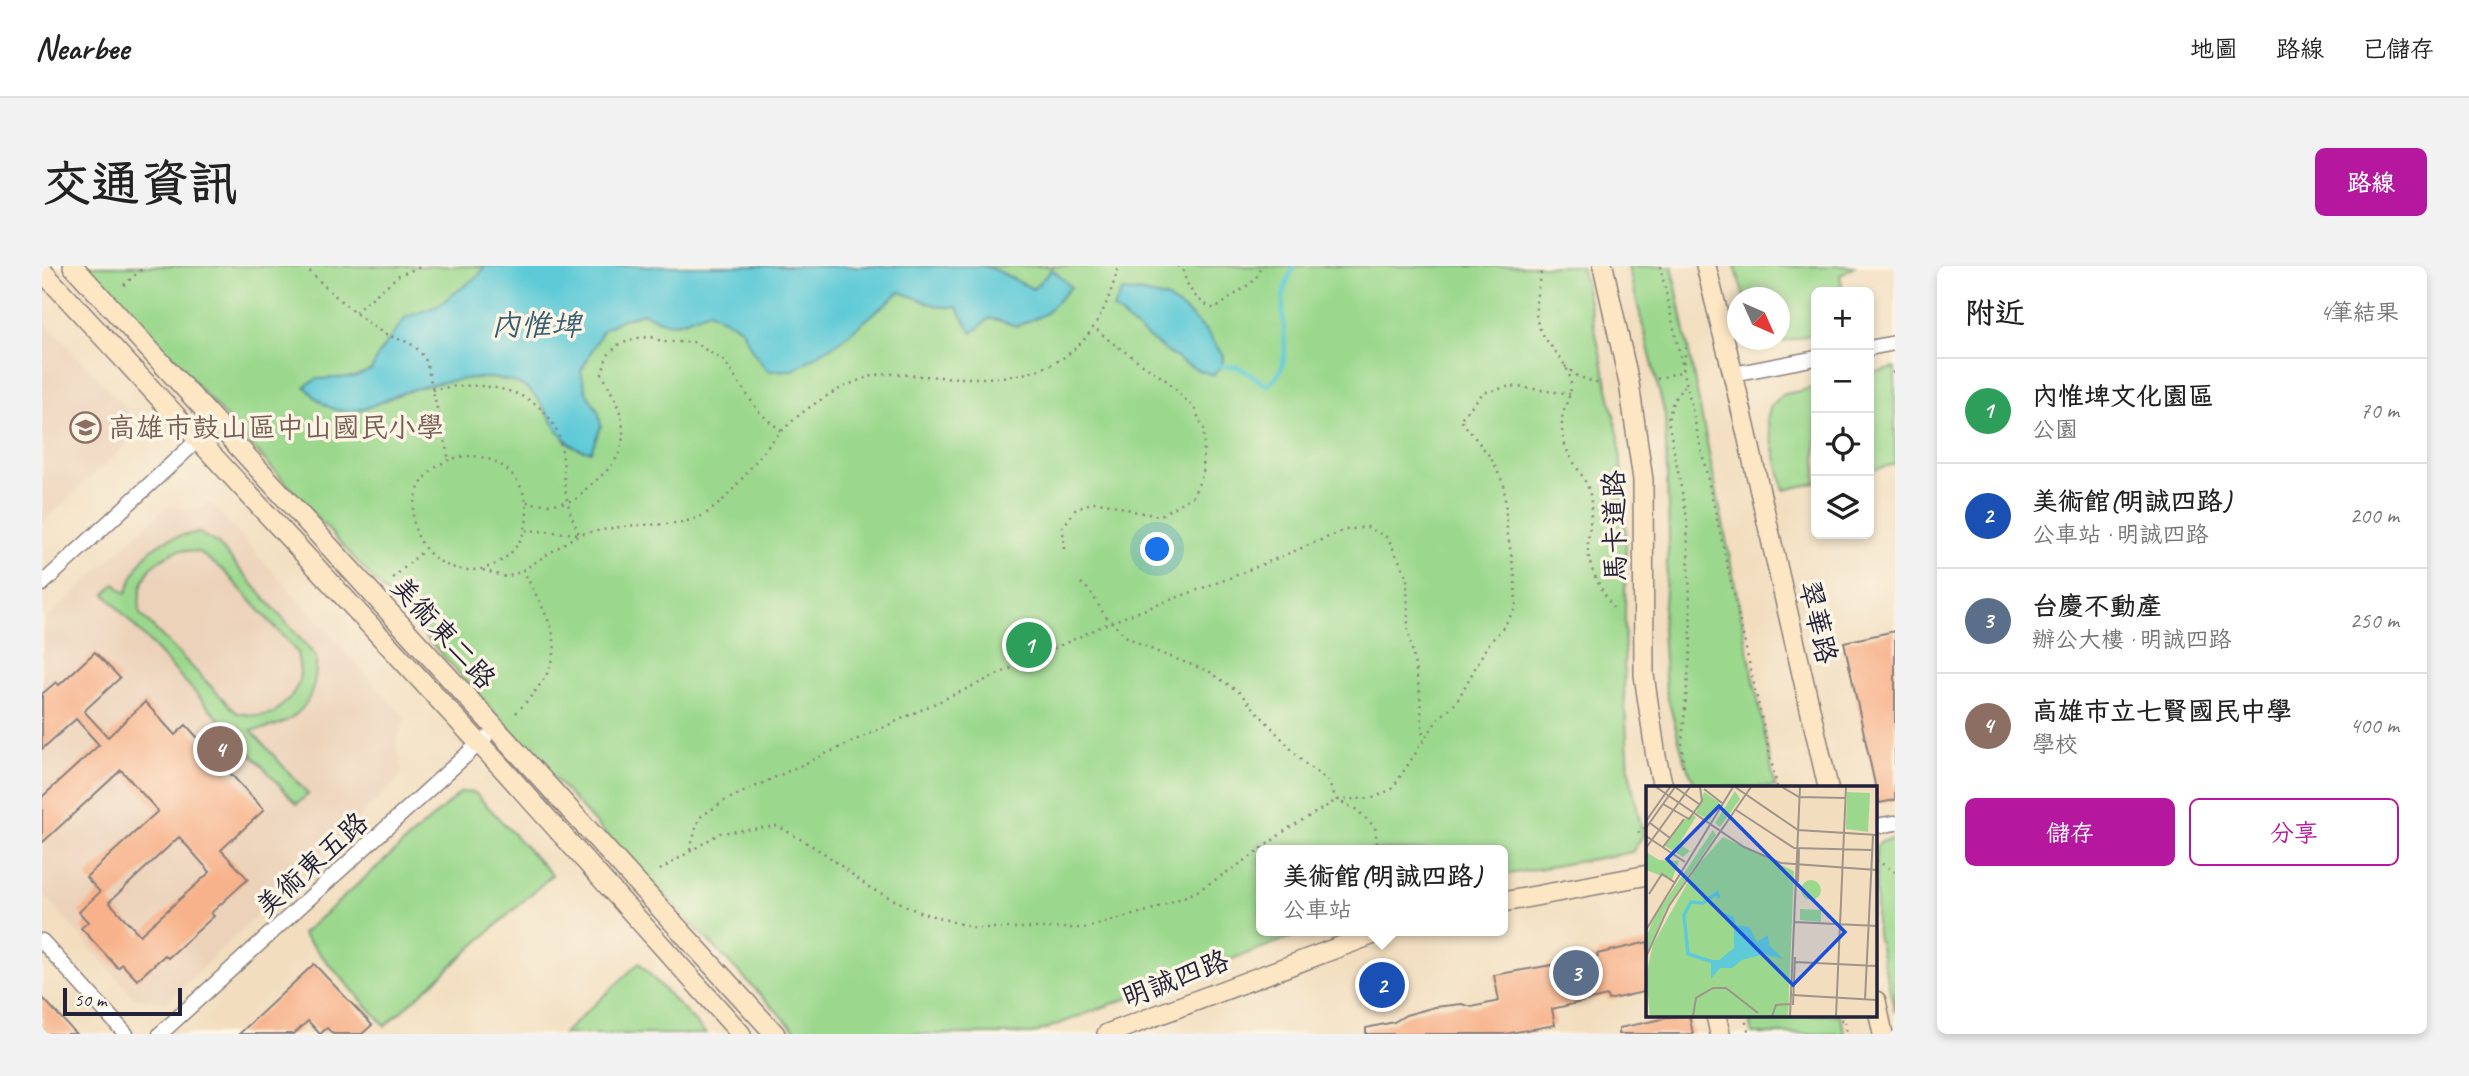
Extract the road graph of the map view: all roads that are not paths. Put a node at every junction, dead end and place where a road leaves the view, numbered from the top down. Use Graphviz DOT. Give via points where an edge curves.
graph roads {
  1 [pos="73,266"];
  2 [pos="1603,266"];
  3 [pos="1706,266"];
  4 [pos="42,271"];
  5 [pos="1895,343"];
  6 [pos="1874,347"];
  7 [pos="1811,359"];
  8 [pos="1733,374"];
  9 [pos="216,423"];
  10 [pos="198,441"];
  11 [pos="42,584"];
  12 [pos="494,730"];
  13 [pos="479,744"];
  14 [pos="1663,786"];
  15 [pos="1828,786"];
  16 [pos="1646,875"];
  17 [pos="1508,901"];
  18 [pos="1369,936"];
  19 [pos="42,941"];
  20 [pos="1878,1010"];
  21 [pos="1716,1016"];
  22 [pos="126,1034"];
  23 [pos="160,1034"];
  24 [pos="741,1034"];
  25 [pos="775,1034"];
  26 [pos="1107,1034"];
  27 [pos="1720,1034"];
  28 [pos="1883,1034"];
  1 -- 9 [label="street, 美術東二路"];
  2 -- 14 [label="street, 馬卡道路" via="1629,383 1643,480 1644,675"];
  3 -- 8 [label="street, 翠華路"];
  4 -- 10 [label="street, 美術東二路"];
  5 -- 6 [label="street"];
  7 -- 8 [label="street"];
  8 -- 15 [label="street, 翠華路"];
  9 -- 10 [label="street"];
  9 -- 12 [label="street, 美術東二路"];
  10 -- 11 [label="street"];
  10 -- 13 [label="street, 美術東二路"];
  12 -- 13 [label="street, 美術東五路"];
  12 -- 25 [label="street, 美術東二路"];
  13 -- 23 [label="street, 美術東五路"];
  13 -- 24 [label="street, 美術東二路"];
  16 -- 17 [label="street"];
  18 -- 26 [label="street, 明誠四路"];
  19 -- 22 [label="street"];
  20 -- 28 [label="street"];
  21 -- 27 [label="street"];
}
